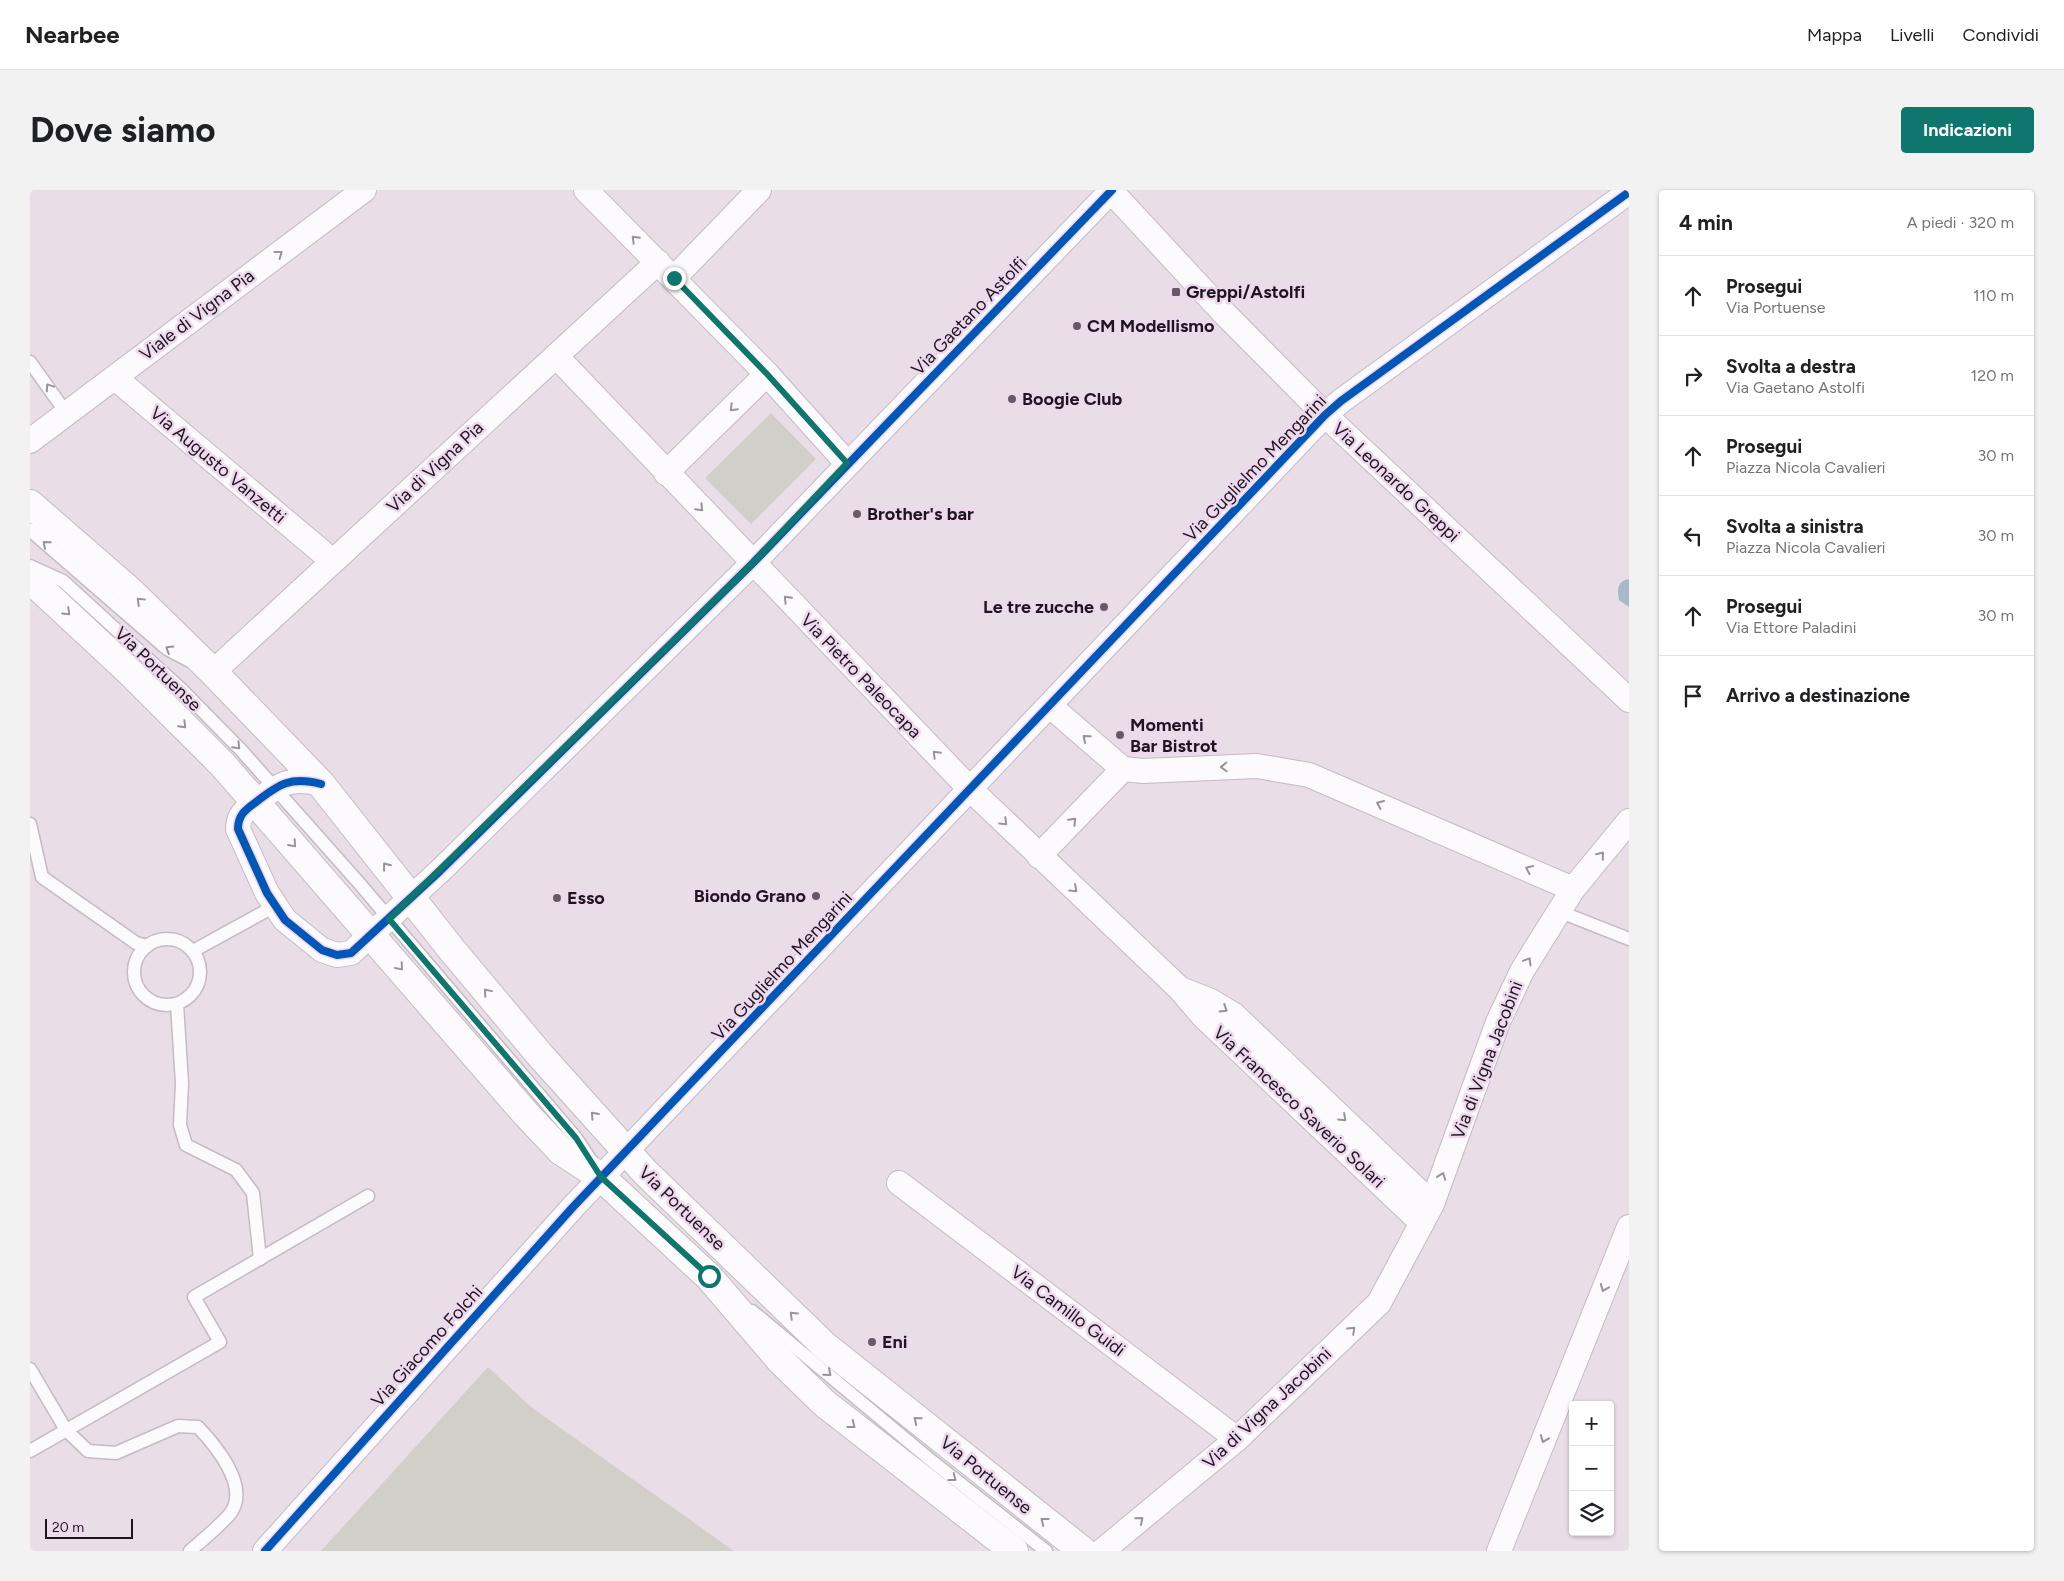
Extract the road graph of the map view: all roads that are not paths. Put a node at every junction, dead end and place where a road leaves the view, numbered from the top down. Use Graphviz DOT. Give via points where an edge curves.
graph roads {
  1 [pos="364,190"];
  2 [pos="586,190"];
  3 [pos="759,190"];
  4 [pos="1111,190"];
  5 [pos="1629,192"];
  6 [pos="666,270"];
  7 [pos="556,356"];
  8 [pos="30,362"];
  9 [pos="767,374"];
  10 [pos="114,378"];
  11 [pos="67,414"];
  12 [pos="1325,415"];
  13 [pos="30,441"];
  14 [pos="847,463"];
  15 [pos="666,473"];
  16 [pos="30,504"];
  17 [pos="30,530"];
  18 [pos="322,552"];
  19 [pos="753,563"];
  20 [pos="30,566"];
  21 [pos="30,580"];
  22 [pos="213,672"];
  23 [pos="1629,700"];
  24 [pos="1050,706"];
  25 [pos="1123,770"];
  26 [pos="321,784"];
  27 [pos="970,789"];
  28 [pos="265,794"];
  29 [pos="1629,821"];
  30 [pos="30,824"];
  31 [pos="1039,856"];
  32 [pos="1573,889"];
  33 [pos="412,898"];
  34 [pos="275,906"];
  35 [pos="1558,911"];
  36 [pos="381,927"];
  37 [pos="1629,939"];
  38 [pos="146,946"];
  39 [pos="193,951"];
  40 [pos="177,1004"];
  41 [pos="614,1164"];
  42 [pos="899,1183"];
  43 [pos="368,1196"];
  44 [pos="1427,1213"];
  45 [pos="1629,1227"];
  46 [pos="260,1259"];
  47 [pos="1622,1267"];
  48 [pos="709,1276"];
  49 [pos="30,1369"];
  50 [pos="66,1430"];
  51 [pos="1236,1439"];
  52 [pos="30,1451"];
  53 [pos="190,1551"];
  54 [pos="265,1551"];
  55 [pos="1014,1551"];
  56 [pos="1046,1551"];
  57 [pos="1083,1551"];
  58 [pos="1102,1551"];
  59 [pos="1499,1551"];
  10 -- 1 [label="street, Viale di Vigna Pia, one-way"];
  6 -- 2 [label="street, one-way"];
  3 -- 6 [label="street, Via di Vigna Pia"];
  4 -- 12 [label="street, Via Leonardo Greppi" via="1223,312"];
  4 -- 14 [label="street, Via Gaetano Astolfi"];
  5 -- 12 [label="street, Via Guglielmo Mengarini"];
  6 -- 7 [label="street, Via di Vigna Pia"];
  6 -- 9 [label="street"];
  7 -- 15 [label="street, Via Pietro Paleocapa"];
  7 -- 22 [label="street, Via di Vigna Pia"];
  11 -- 8 [label="lane, one-way"];
  9 -- 14 [label="street"];
  9 -- 15 [label="street, one-way"];
  10 -- 11 [label="street, Viale di Vigna Pia"];
  10 -- 18 [label="street, Via Augusto Vanzetti"];
  11 -- 13 [label="street, Viale di Vigna Pia"];
  12 -- 23 [label="street, Via Leonardo Greppi"];
  12 -- 24 [label="street, Via Guglielmo Mengarini"];
  14 -- 19 [label="street, Via Gaetano Astolfi"];
  15 -- 19 [label="street, Via Pietro Paleocapa, one-way"];
  22 -- 16 [label="main road, Via Portuense, one-way" via="129,590"];
  22 -- 17 [label="lane, Via Portuense, one-way" via="167,649"];
  27 -- 19 [label="street, Via Pietro Paleocapa, one-way"];
  19 -- 33 [label="street"];
  20 -- 28 [label="lane, Via Portuense, one-way" via="63,581 181,690"];
  21 -- 28 [label="main road, Via Portuense, one-way"];
  22 -- 26 [label="main road, Via Portuense"];
  25 -- 24 [label="street, one-way"];
  24 -- 27 [label="street, Via Guglielmo Mengarini"];
  31 -- 25 [label="street, one-way"];
  32 -- 25 [label="street, one-way" via="1309,774 1257,766"];
  26 -- 28 [label="street" via="295,781"];
  33 -- 26 [label="main road, Via Portuense, one-way"];
  27 -- 31 [label="street, Via Pietro Paleocapa, one-way"];
  27 -- 41 [label="street, Via Guglielmo Mengarini"];
  28 -- 34 [label="street" via="238,819 238,829"];
  28 -- 36 [label="main road, Via Portuense, one-way"];
  32 -- 29 [label="street, Via di Vigna Jacobini, one-way"];
  30 -- 38 [label="lane" via="42,877 136,943"];
  31 -- 44 [label="street, Via Francesco Saverio Solari, one-way" via="1179,988 1203,1016"];
  32 -- 35 [label="street, Via di Vigna Jacobini"];
  33 -- 36 [label="street"];
  41 -- 33 [label="main road, Via Portuense, one-way" via="489,994"];
  34 -- 36 [label="street" via="303,936 328,953 337,955 351,953"];
  34 -- 39 [label="lane"];
  35 -- 37 [label="lane"];
  44 -- 35 [label="street, Via di Vigna Jacobini, one-way" via="1498,1022 1522,971"];
  36 -- 41 [label="main road, Via Portuense, one-way" via="526,1114 561,1151"];
  38 -- 39 [label="lane" via="166,939 176,940"];
  38 -- 40 [label="lane" via="135,965 138,988 155,1002"];
  39 -- 40 [label="lane" via="200,971 199,982 190,995"];
  40 -- 46 [label="lane" via="182,1082 180,1125 186,1145 236,1170 253,1193"];
  41 -- 48 [label="main road, Via Portuense"];
  41 -- 54 [label="street, Via Giacomo Folchi" via="486,1301"];
  57 -- 41 [label="main road, Via Portuense, one-way" via="825,1346"];
  42 -- 51 [label="street, Via Camillo Guidi"];
  43 -- 46 [label="lane"];
  51 -- 44 [label="street, Via di Vigna Jacobini, one-way" via="1380,1303"];
  45 -- 47 [label="street"];
  46 -- 50 [label="lane" via="194,1297 220,1342"];
  47 -- 59 [label="street, one-way"];
  48 -- 55 [label="main road, Via Portuense, one-way" via="780,1360 824,1403"];
  48 -- 56 [label="lane, Via Portuense, one-way"];
  49 -- 50 [label="lane"];
  50 -- 52 [label="lane"];
  50 -- 53 [label="lane" via="88,1451 116,1453 178,1426 198,1426 220,1450 237,1493 232,1511"];
  58 -- 51 [label="street, Via di Vigna Jacobini, one-way"];
}
